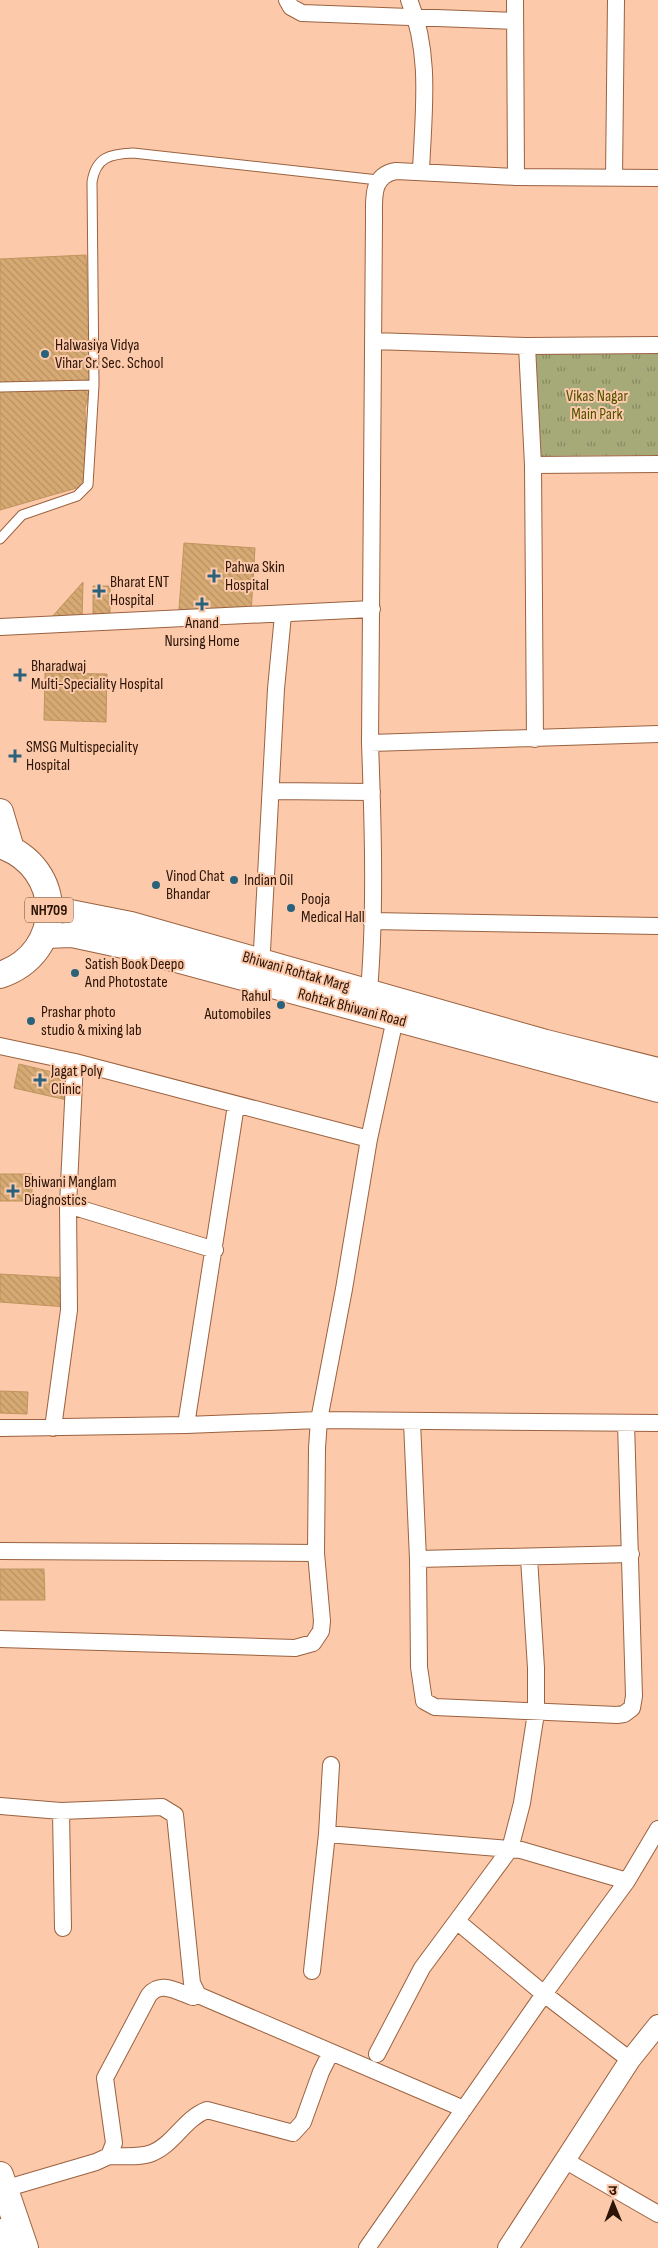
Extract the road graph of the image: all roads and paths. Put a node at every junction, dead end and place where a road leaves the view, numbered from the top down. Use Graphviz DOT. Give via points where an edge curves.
graph roads {
  1 [pos="287,0"];
  2 [pos="409,0"];
  3 [pos="514,0"];
  4 [pos="616,0"];
  5 [pos="416,18"];
  6 [pos="514,21"];
  7 [pos="421,172"];
  8 [pos="516,177"];
  9 [pos="614,178"];
  10 [pos="658,178"];
  11 [pos="378,180"];
  12 [pos="373,341"];
  13 [pos="658,345"];
  14 [pos="527,346"];
  15 [pos="94,385"];
  16 [pos="0,387"];
  17 [pos="658,464"];
  18 [pos="533,465"];
  19 [pos="0,539"];
  20 [pos="372,609"];
  21 [pos="283,615"];
  22 [pos="0,627"];
  23 [pos="658,734"];
  24 [pos="535,738"];
  25 [pos="370,742"];
  26 [pos="272,791"];
  27 [pos="372,792"];
  28 [pos="0,812"];
  29 [pos="5,847"];
  30 [pos="50,908"];
  31 [pos="371,921"];
  32 [pos="658,926"];
  33 [pos="44,936"];
  34 [pos="261,973"];
  35 [pos="4,978"];
  36 [pos="368,1002"];
  37 [pos="395,1019"];
  38 [pos="0,1046"];
  39 [pos="75,1062"];
  40 [pos="658,1070"];
  41 [pos="658,1090"];
  42 [pos="236,1105"];
  43 [pos="368,1139"];
  44 [pos="68,1205"];
  45 [pos="215,1250"];
  46 [pos="319,1420"];
  47 [pos="412,1422"];
  48 [pos="626,1423"];
  49 [pos="658,1424"];
  50 [pos="186,1425"];
  51 [pos="0,1428"];
  52 [pos="53,1428"];
  53 [pos="0,1551"];
  54 [pos="316,1554"];
  55 [pos="630,1554"];
  56 [pos="529,1558"];
  57 [pos="418,1559"];
  58 [pos="0,1639"];
  59 [pos="536,1713"];
  60 [pos="331,1765"];
  61 [pos="0,1806"];
  62 [pos="61,1811"];
  63 [pos="658,1829"];
  64 [pos="327,1834"];
  65 [pos="510,1849"];
  66 [pos="627,1881"];
  67 [pos="458,1922"];
  68 [pos="63,1928"];
  69 [pos="312,1971"];
  70 [pos="544,1994"];
  71 [pos="198,1995"];
  72 [pos="657,2028"];
  73 [pos="331,2052"];
  74 [pos="377,2054"];
  75 [pos="630,2060"];
  76 [pos="464,2109"];
  77 [pos="109,2156"];
  78 [pos="566,2161"];
  79 [pos="2,2182"];
  80 [pos="658,2214"];
  81 [pos="0,2232"];
  82 [pos="370,2247"];
  83 [pos="5,2248"];
  84 [pos="26,2248"];
  85 [pos="508,2248"];
  1 -- 5 [label="street" via="291,7 302,13"];
  2 -- 5 [label="street"];
  3 -- 6 [label="street"];
  4 -- 9 [label="street"];
  5 -- 6 [label="street"];
  5 -- 7 [label="street" via="424,77"];
  6 -- 8 [label="street"];
  7 -- 8 [label="street"];
  7 -- 11 [label="street" via="389,172"];
  8 -- 9 [label="street"];
  9 -- 10 [label="street"];
  11 -- 12 [label="street" via="374,197"];
  11 -- 15 [label="lane" via="133,153 103,158 96,166 92,182"];
  12 -- 14 [label="street"];
  12 -- 20 [label="street"];
  13 -- 14 [label="street"];
  14 -- 18 [label="street"];
  15 -- 16 [label="lane"];
  15 -- 19 [label="lane" via="88,485 77,496 22,515"];
  17 -- 18 [label="street"];
  18 -- 24 [label="street"];
  20 -- 21 [label="street"];
  20 -- 25 [label="street"];
  21 -- 22 [label="street"];
  21 -- 26 [label="street"];
  23 -- 24 [label="street"];
  24 -- 25 [label="street"];
  25 -- 27 [label="street"];
  26 -- 27 [label="street"];
  26 -- 34 [label="street"];
  27 -- 31 [label="street"];
  28 -- 29 [label="main road"];
  29 -- 30 [label="main road, NH709" via="26,859 38,873"];
  30 -- 33 [label="main road, NH709"];
  30 -- 34 [label="main road, Bhiwani Rohtak Marg" via="131,924"];
  31 -- 32 [label="street"];
  31 -- 36 [label="street"];
  33 -- 34 [label="main road" via="94,939"];
  33 -- 35 [label="main road, NH709" via="28,960"];
  34 -- 36 [label="main road, Bhiwani Rohtak Marg"];
  36 -- 37 [label="main road, Rohtak Bhiwani Road"];
  36 -- 40 [label="main road, Bhiwani Rohtak Marg"];
  37 -- 41 [label="main road, Rohtak Bhiwani Road"];
  37 -- 43 [label="street"];
  38 -- 39 [label="street"];
  39 -- 42 [label="street"];
  39 -- 44 [label="street"];
  42 -- 43 [label="street"];
  42 -- 45 [label="street"];
  43 -- 46 [label="street"];
  44 -- 45 [label="street"];
  44 -- 52 [label="street" via="68,1310"];
  45 -- 50 [label="street"];
  46 -- 47 [label="street"];
  46 -- 50 [label="street"];
  46 -- 54 [label="street"];
  47 -- 48 [label="street"];
  47 -- 57 [label="street"];
  48 -- 49 [label="street"];
  48 -- 55 [label="street"];
  50 -- 52 [label="street"];
  51 -- 52 [label="street"];
  53 -- 54 [label="street"];
  54 -- 58 [label="street" via="322,1621 317,1639 308,1646"];
  55 -- 56 [label="street"];
  55 -- 59 [label="street" via="632,1708 617,1715"];
  56 -- 57 [label="street"];
  56 -- 59 [label="street" via="537,1678"];
  57 -- 59 [label="street" via="419,1667 424,1701 435,1707"];
  59 -- 65 [label="street" via="522,1803"];
  60 -- 64 [label="street"];
  61 -- 62 [label="street"];
  62 -- 68 [label="street"];
  62 -- 71 [label="street" via="162,1807 175,1814 192,1986"];
  63 -- 66 [label="street"];
  64 -- 65 [label="street"];
  64 -- 69 [label="street"];
  65 -- 66 [label="street"];
  65 -- 67 [label="street"];
  66 -- 70 [label="street"];
  67 -- 70 [label="street"];
  67 -- 74 [label="street" via="422,1968"];
  70 -- 75 [label="street"];
  70 -- 76 [label="street"];
  71 -- 73 [label="street"];
  71 -- 77 [label="street" via="192,1997 161,1987 149,1995 105,2078 114,2136"];
  72 -- 75 [label="street"];
  73 -- 76 [label="street"];
  73 -- 77 [label="street" via="303,2122 293,2132 207,2110 158,2150 146,2155"];
  75 -- 78 [label="street"];
  76 -- 82 [label="street"];
  77 -- 79 [label="street" via="96,2162"];
  78 -- 80 [label="street"];
  78 -- 85 [label="street"];
  79 -- 84 [label="main road"];
  81 -- 83 [label="main road"];
}
